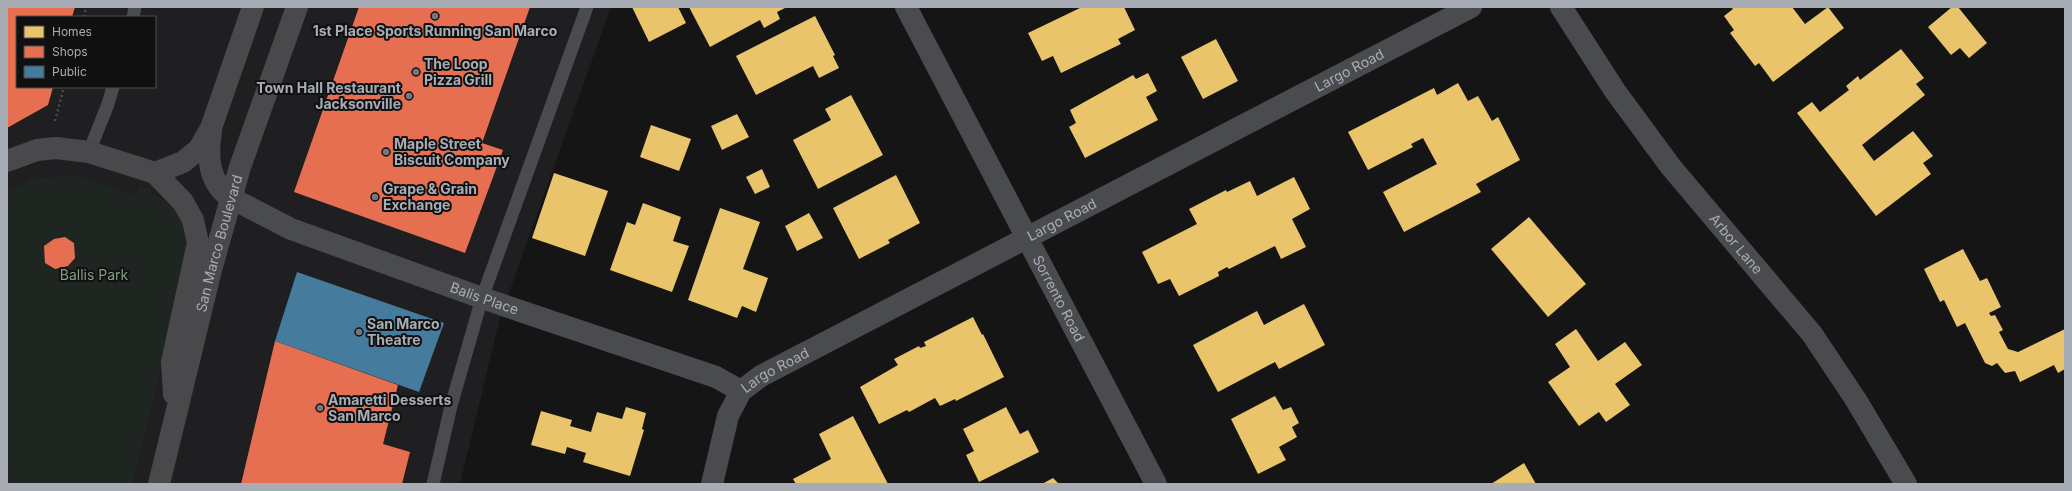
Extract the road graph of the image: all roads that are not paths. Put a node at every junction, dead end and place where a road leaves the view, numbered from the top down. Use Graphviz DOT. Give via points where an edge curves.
graph roads {
  1 [pos="253,7"];
  2 [pos="296,7"];
  3 [pos="587,7"];
  4 [pos="906,7"];
  5 [pos="1471,7"];
  6 [pos="1561,7"];
  7 [pos="113,88"];
  8 [pos="211,128"];
  9 [pos="89,152"];
  10 [pos="7,161"];
  11 [pos="155,173"];
  12 [pos="231,198"];
  13 [pos="1027,238"];
  14 [pos="482,298"];
  15 [pos="741,391"];
  16 [pos="176,413"];
  17 [pos="159,484"];
  18 [pos="433,484"];
  19 [pos="712,484"];
  20 [pos="1156,484"];
  21 [pos="1906,484"];
  1 -- 8 [label="main road"];
  2 -- 12 [label="main road, San Marco Boulevard"];
  3 -- 14 [label="lane"];
  4 -- 13 [label="street, Sorrento Road"];
  5 -- 13 [label="street, Largo Road"];
  6 -- 21 [label="street, Arbor Lane" via="1615,91 1671,167 1812,334 1856,400"];
  7 -- 9 [label="lane"];
  8 -- 11 [label="main road" via="192,156"];
  8 -- 12 [label="main road" via="208,153 210,169 221,189"];
  9 -- 10 [label="main road" via="67,148 37,150"];
  9 -- 11 [label="main road"];
  11 -- 16 [label="main road" via="183,202 193,220 198,243 172,362"];
  12 -- 14 [label="street, Balis Place" via="291,229"];
  12 -- 16 [label="main road, San Marco Boulevard"];
  13 -- 15 [label="street, Largo Road" via="761,376"];
  13 -- 20 [label="street, Sorrento Road"];
  14 -- 15 [label="street, Balis Place" via="716,377"];
  14 -- 18 [label="lane" via="450,406"];
  15 -- 19 [label="street, Largo Road" via="728,416"];
  16 -- 17 [label="main road, San Marco Boulevard"];
}
